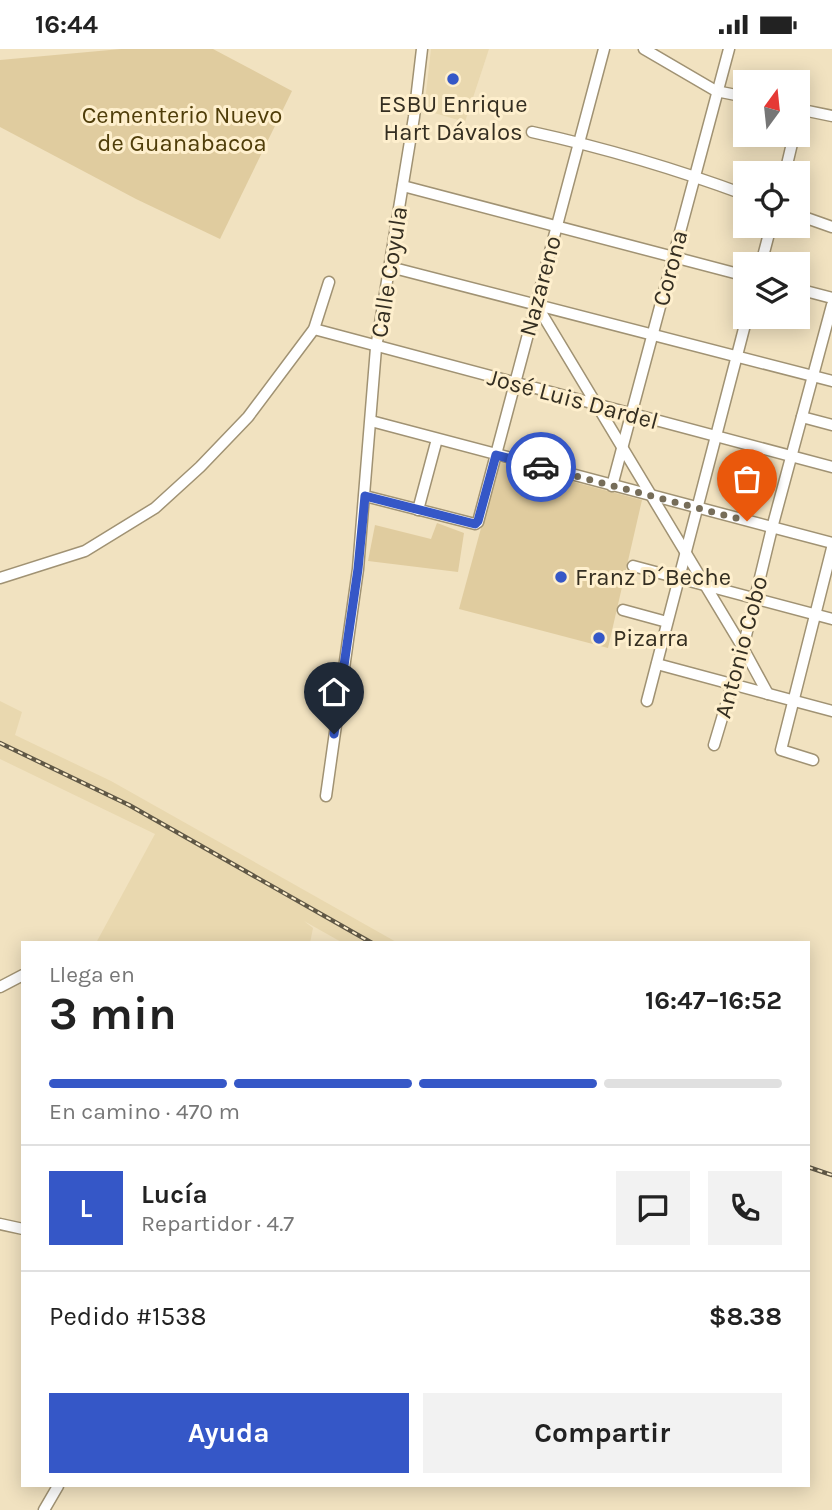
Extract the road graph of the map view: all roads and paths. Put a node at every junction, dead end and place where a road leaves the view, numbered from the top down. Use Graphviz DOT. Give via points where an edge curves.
graph roads {
  1 [pos="422,49"];
  2 [pos="604,49"];
  3 [pos="644,49"];
  4 [pos="729,49"];
  5 [pos="716,91"];
  6 [pos="733,94"];
  7 [pos="810,111"];
  8 [pos="832,116"];
  9 [pos="532,132"];
  10 [pos="578,142"];
  11 [pos="694,176"];
  12 [pos="403,186"];
  13 [pos="733,190"];
  14 [pos="810,219"];
  15 [pos="556,226"];
  16 [pos="832,227"];
  17 [pos="674,257"];
  18 [pos="390,267"];
  19 [pos="733,273"];
  20 [pos="329,282"];
  21 [pos="810,292"];
  22 [pos="832,298"];
  23 [pos="536,305"];
  24 [pos="832,305"];
  25 [pos="314,329"];
  26 [pos="744,329"];
  27 [pos="652,334"];
  28 [pos="376,348"];
  29 [pos="737,356"];
  30 [pos="813,376"];
  31 [pos="832,381"];
  32 [pos="514,383"];
  33 [pos="595,405"];
  34 [pos="631,415"];
  35 [pos="802,417"];
  36 [pos="371,421"];
  37 [pos="832,425"];
  38 [pos="716,436"];
  39 [pos="436,439"];
  40 [pos="622,450"];
  41 [pos="496,455"];
  42 [pos="792,457"];
  43 [pos="832,467"];
  44 [pos="612,487"];
  45 [pos="365,496"];
  46 [pos="650,497"];
  47 [pos="697,509"];
  48 [pos="418,510"];
  49 [pos="772,527"];
  50 [pos="832,543"];
  51 [pos="832,548"];
  52 [pos="685,554"];
  53 [pos="633,566"];
  54 [pos="0,578"];
  55 [pos="678,578"];
  56 [pos="704,585"];
  57 [pos="755,598"];
  58 [pos="623,610"];
  59 [pos="815,614"];
  60 [pos="832,619"];
  61 [pos="667,622"];
  62 [pos="743,648"];
  63 [pos="657,664"];
  64 [pos="732,684"];
  65 [pos="768,694"];
  66 [pos="647,701"];
  67 [pos="793,701"];
  68 [pos="832,711"];
  69 [pos="714,745"];
  70 [pos="813,760"];
  71 [pos="326,796"];
  72 [pos="21,976"];
  73 [pos="0,987"];
  74 [pos="0,1224"];
  75 [pos="21,1229"];
  76 [pos="57,1487"];
  77 [pos="44,1510"];
  1 -- 12 [label="street, Calle Coyula"];
  2 -- 10 [label="street, Nazareno"];
  3 -- 5 [label="street"];
  4 -- 5 [label="street, Corona"];
  5 -- 6 [label="street"];
  5 -- 11 [label="street, Corona"];
  7 -- 8 [label="street"];
  9 -- 10 [label="street"];
  10 -- 11 [label="street"];
  10 -- 15 [label="street, Nazareno"];
  11 -- 13 [label="street"];
  11 -- 17 [label="street, Corona"];
  12 -- 15 [label="street"];
  12 -- 18 [label="street, Calle Coyula"];
  14 -- 16 [label="street"];
  15 -- 17 [label="street"];
  15 -- 23 [label="street, Nazareno"];
  17 -- 19 [label="street"];
  17 -- 27 [label="street, Corona"];
  18 -- 23 [label="street"];
  18 -- 28 [label="street, Calle Coyula"];
  20 -- 25 [label="street"];
  21 -- 22 [label="street"];
  23 -- 27 [label="street"];
  23 -- 32 [label="street, Nazareno"];
  23 -- 33 [label="street"];
  24 -- 30 [label="street, Antonio Cobo"];
  25 -- 28 [label="street, José Luis Dardel"];
  25 -- 54 [label="street" via="248,417 155,508 85,551"];
  26 -- 29 [label="street"];
  27 -- 29 [label="street"];
  27 -- 34 [label="street, Corona"];
  28 -- 32 [label="street, José Luis Dardel"];
  28 -- 36 [label="street, Calle Coyula"];
  29 -- 30 [label="street"];
  29 -- 38 [label="street"];
  30 -- 31 [label="street"];
  30 -- 35 [label="street, Antonio Cobo"];
  32 -- 33 [label="street, José Luis Dardel"];
  32 -- 41 [label="street, Nazareno"];
  33 -- 34 [label="street, José Luis Dardel"];
  33 -- 40 [label="street"];
  34 -- 38 [label="street, José Luis Dardel"];
  34 -- 40 [label="street, Corona"];
  35 -- 37 [label="street"];
  35 -- 42 [label="street, Antonio Cobo"];
  36 -- 39 [label="street"];
  36 -- 45 [label="street, Calle Coyula"];
  38 -- 42 [label="street, José Luis Dardel"];
  38 -- 47 [label="street"];
  39 -- 41 [label="street"];
  39 -- 48 [label="street"];
  40 -- 44 [label="street, Corona"];
  40 -- 46 [label="street"];
  41 -- 44 [label="street"];
  41 -- 48 [label="street, Nazareno" via="477,524"];
  42 -- 43 [label="street, José Luis Dardel"];
  42 -- 49 [label="street, Antonio Cobo"];
  44 -- 46 [label="street"];
  45 -- 48 [label="street"];
  45 -- 71 [label="street, Calle Coyula"];
  46 -- 47 [label="street"];
  46 -- 52 [label="street"];
  47 -- 49 [label="street"];
  47 -- 52 [label="street"];
  49 -- 50 [label="street"];
  49 -- 57 [label="street, Antonio Cobo"];
  51 -- 59 [label="street"];
  52 -- 55 [label="street"];
  52 -- 56 [label="street"];
  53 -- 55 [label="street"];
  55 -- 56 [label="street"];
  55 -- 61 [label="street"];
  56 -- 57 [label="street"];
  56 -- 62 [label="street"];
  57 -- 59 [label="street"];
  57 -- 62 [label="street, Antonio Cobo"];
  58 -- 61 [label="street"];
  59 -- 60 [label="street"];
  59 -- 67 [label="street"];
  61 -- 63 [label="street"];
  62 -- 64 [label="street, Antonio Cobo"];
  62 -- 65 [label="street"];
  63 -- 64 [label="street"];
  63 -- 66 [label="street"];
  64 -- 65 [label="street"];
  64 -- 69 [label="street, Antonio Cobo"];
  65 -- 67 [label="street"];
  67 -- 68 [label="street"];
  67 -- 70 [label="street" via="781,750"];
  72 -- 73 [label="street"];
  74 -- 75 [label="street"];
  76 -- 77 [label="street"];
}
